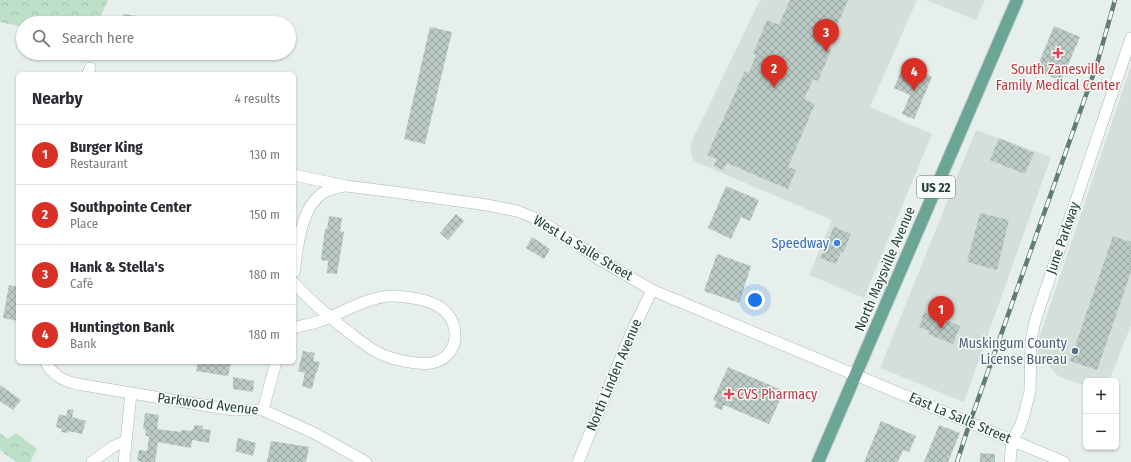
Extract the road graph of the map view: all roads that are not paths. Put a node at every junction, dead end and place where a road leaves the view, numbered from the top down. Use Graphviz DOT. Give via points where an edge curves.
graph roads {
  1 [pos="1017,0"];
  2 [pos="1131,38"];
  3 [pos="296,175"];
  4 [pos="346,186"];
  5 [pos="296,261"];
  6 [pos="296,285"];
  7 [pos="652,290"];
  8 [pos="330,317"];
  9 [pos="296,327"];
  10 [pos="47,364"];
  11 [pos="275,364"];
  12 [pos="856,375"];
  13 [pos="131,393"];
  14 [pos="263,410"];
  15 [pos="1012,440"];
  16 [pos="126,441"];
  17 [pos="92,462"];
  18 [pos="124,462"];
  19 [pos="366,462"];
  20 [pos="578,462"];
  21 [pos="818,462"];
  22 [pos="1010,462"];
  23 [pos="1064,462"];
  1 -- 12 [label="main road, North Maysville Avenue / US 22"];
  2 -- 15 [label="street, June Parkway" via="1035,321 1031,341 1028,405"];
  3 -- 4 [label="street, West La Salle Street"];
  4 -- 5 [label="street" via="324,192 308,208"];
  4 -- 7 [label="street, West La Salle Street" via="517,211 537,219"];
  6 -- 8 [label="street"];
  7 -- 12 [label="street, West La Salle Street"];
  7 -- 20 [label="street, North Linden Avenue" via="630,336"];
  8 -- 8 [label="street" via="379,297 394,296 427,301 447,312 455,328 455,341 451,352 443,359 432,363 400,360 384,356"];
  8 -- 9 [label="street"];
  10 -- 13 [label="street, Parkwood Avenue" via="56,375 69,382"];
  11 -- 14 [label="street"];
  12 -- 15 [label="street, East La Salle Street"];
  12 -- 21 [label="main road, North Maysville Avenue / US 22"];
  13 -- 14 [label="street, Parkwood Avenue" via="233,410"];
  13 -- 16 [label="street"];
  14 -- 19 [label="street, Parkwood Avenue" via="314,433"];
  15 -- 22 [label="street"];
  15 -- 23 [label="street, East La Salle Street"];
  16 -- 17 [label="street" via="114,446"];
  16 -- 18 [label="street"];
}
